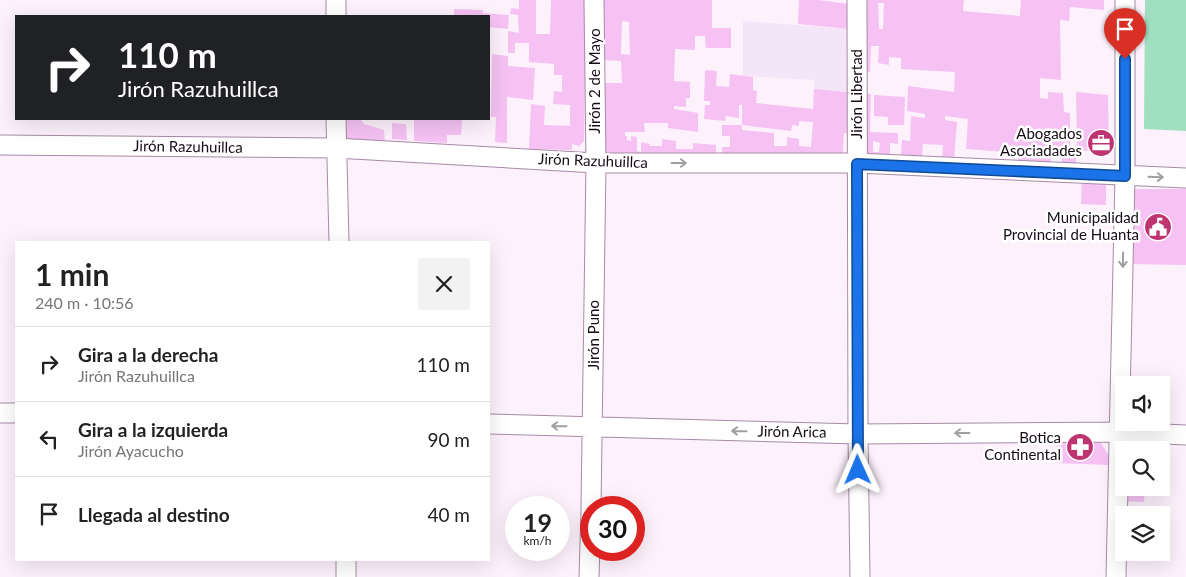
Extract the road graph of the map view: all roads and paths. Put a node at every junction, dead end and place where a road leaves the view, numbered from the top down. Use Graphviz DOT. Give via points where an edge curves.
graph roads {
  1 [pos="336,0"];
  2 [pos="594,0"];
  3 [pos="857,0"];
  4 [pos="1125,0"];
  5 [pos="336,15"];
  6 [pos="336,120"];
  7 [pos="0,145"];
  8 [pos="336,148"];
  9 [pos="596,163"];
  10 [pos="857,164"];
  11 [pos="1125,176"];
  12 [pos="1186,178"];
  13 [pos="339,241"];
  14 [pos="0,412"];
  15 [pos="15,413"];
  16 [pos="490,424"];
  17 [pos="594,427"];
  18 [pos="1118,432"];
  19 [pos="858,434"];
  20 [pos="1186,435"];
  21 [pos="591,496"];
  22 [pos="346,561"];
  23 [pos="590,561"];
  24 [pos="346,577"];
  25 [pos="590,577"];
  26 [pos="860,577"];
  27 [pos="1116,577"];
  1 -- 5 [label="street"];
  2 -- 9 [label="street, Jirón 2 de Mayo"];
  3 -- 10 [label="street, Jirón Libertad"];
  4 -- 11 [label="street"];
  6 -- 8 [label="street"];
  7 -- 8 [label="street, Jirón Razuhuillca"];
  8 -- 9 [label="street, Jirón Razuhuillca"];
  8 -- 13 [label="street"];
  9 -- 10 [label="street, Jirón Razuhuillca, one-way"];
  9 -- 17 [label="street, Jirón Puno"];
  10 -- 11 [label="street, Jirón Razuhuillca"];
  10 -- 19 [label="street, Jirón Libertad"];
  11 -- 12 [label="street, Jirón Razuhuillca, one-way"];
  11 -- 18 [label="street, one-way"];
  14 -- 15 [label="street"];
  17 -- 16 [label="street, Jirón Arica, one-way"];
  19 -- 17 [label="street, Jirón Arica, one-way"];
  17 -- 21 [label="street, Jirón Puno"];
  18 -- 19 [label="street, Jirón Arica, one-way"];
  18 -- 20 [label="street, Jirón Arica"];
  18 -- 27 [label="street"];
  19 -- 26 [label="street, Jirón Libertad"];
  22 -- 24 [label="street"];
  23 -- 25 [label="street"];
}
